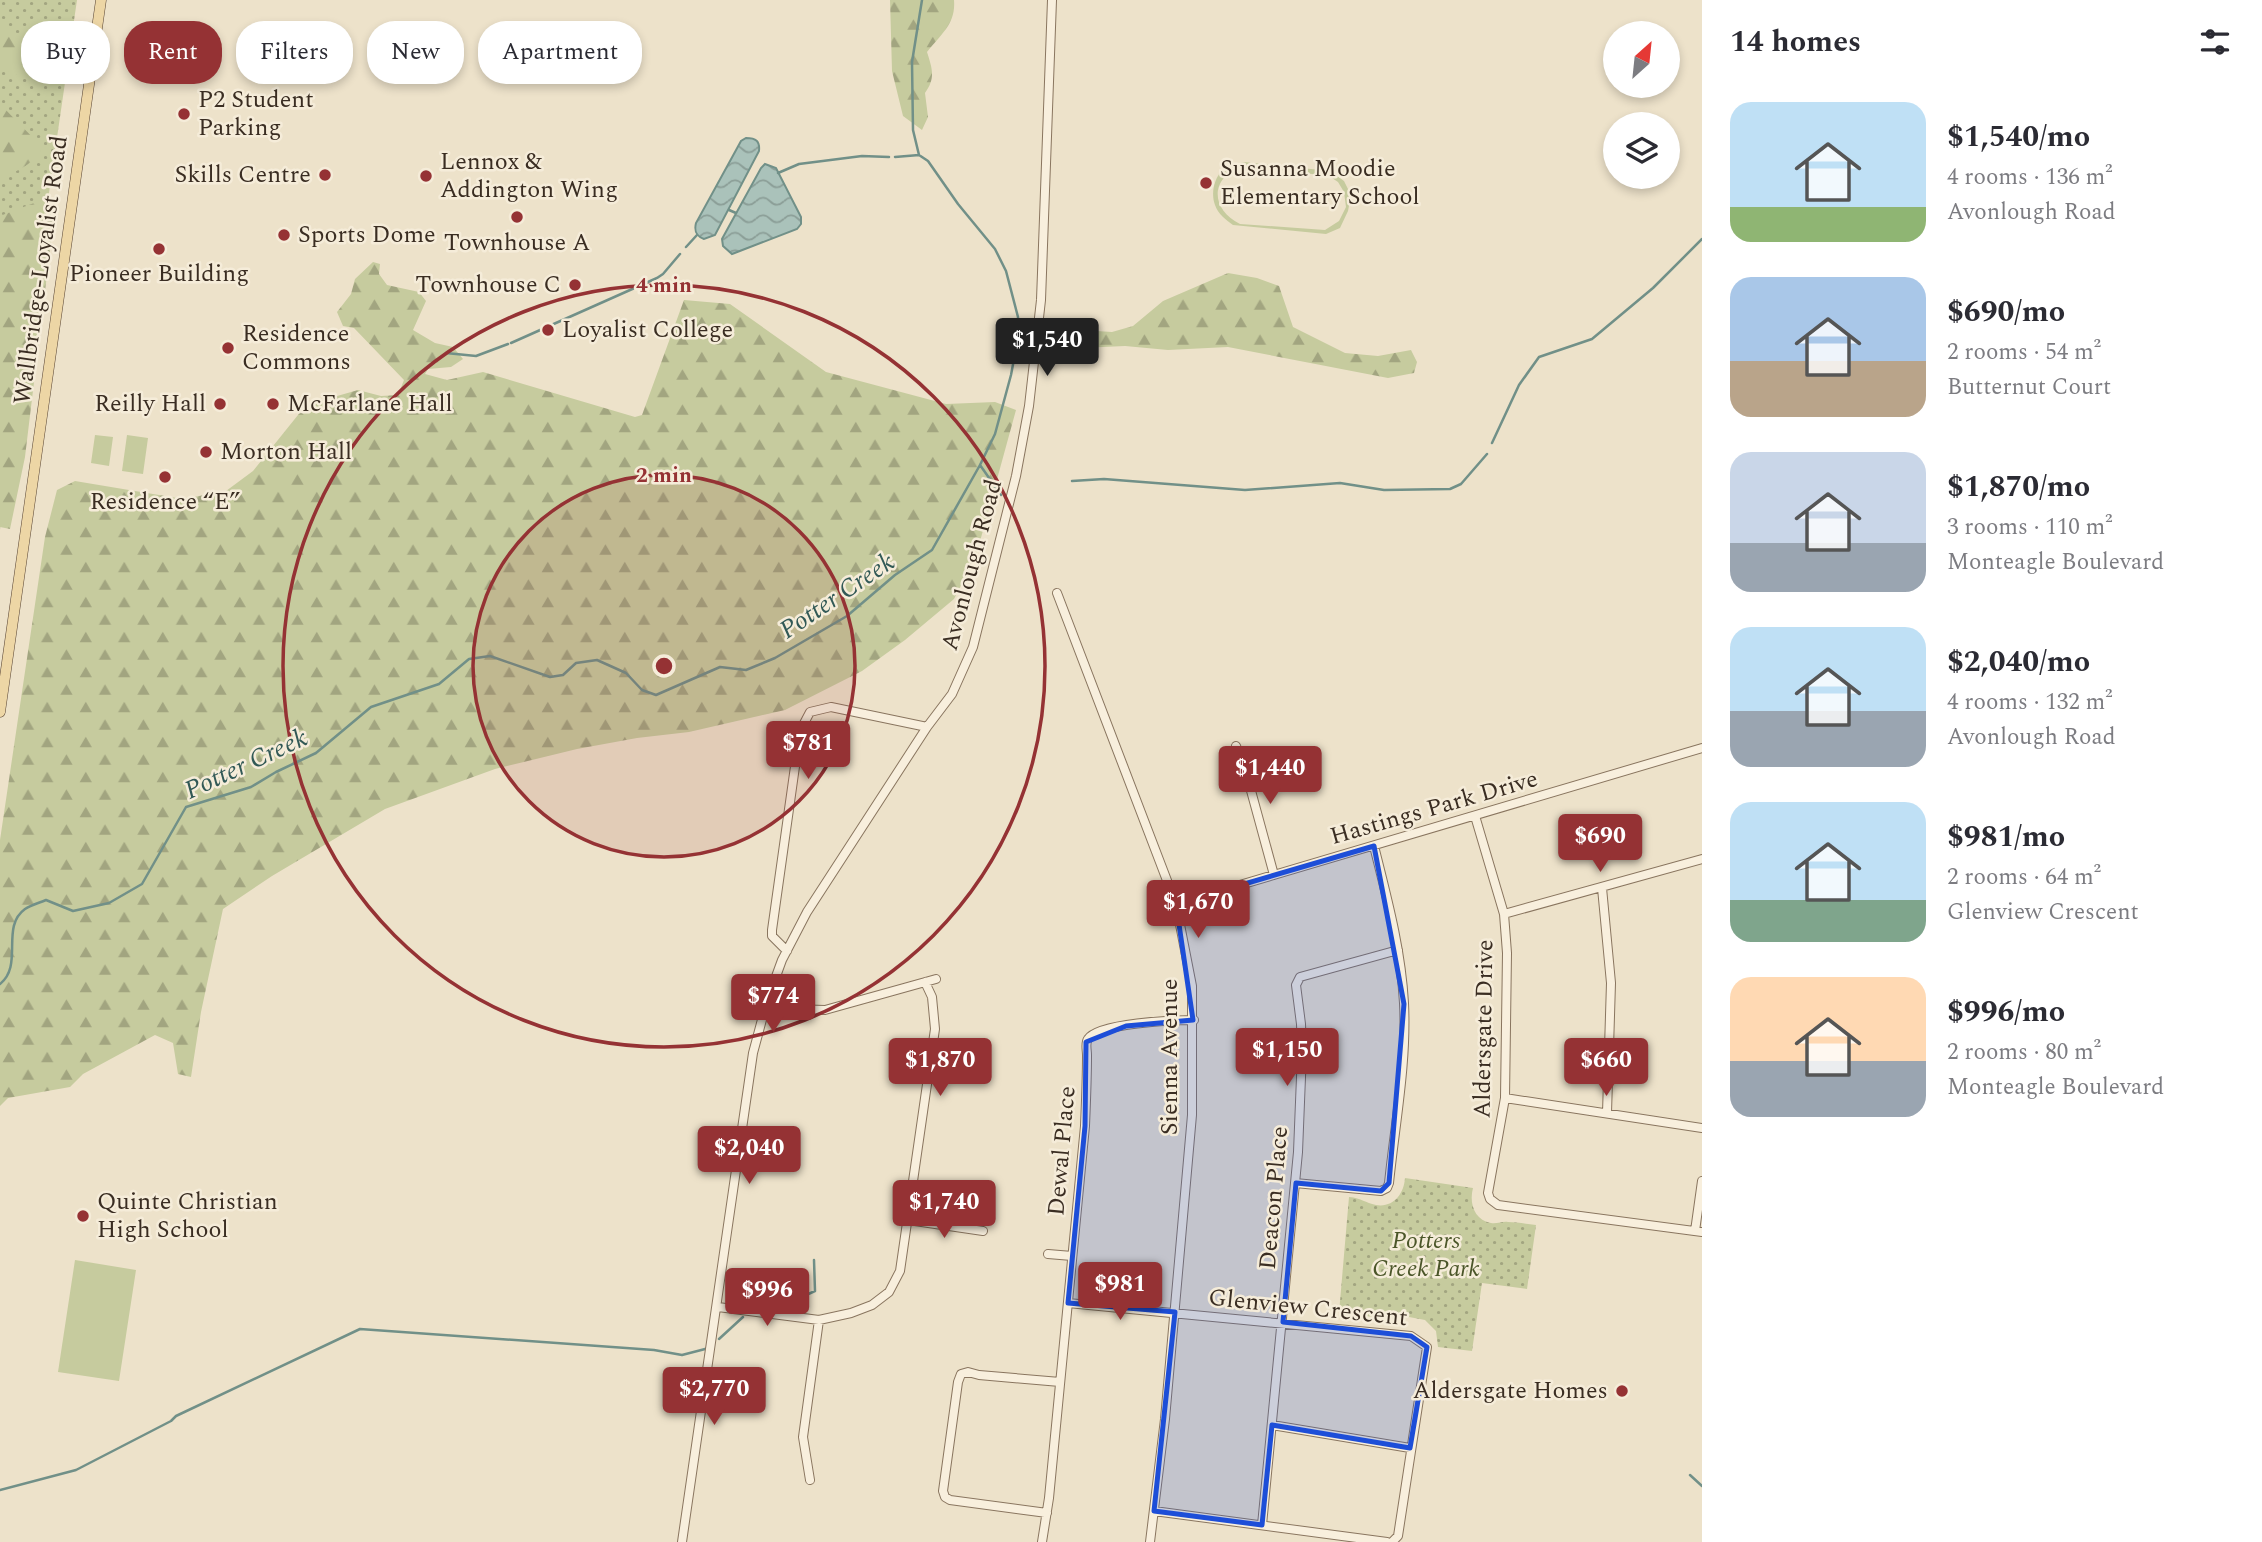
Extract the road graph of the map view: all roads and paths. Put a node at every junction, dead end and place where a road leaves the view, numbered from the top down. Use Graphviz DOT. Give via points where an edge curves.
graph roads {
  1 [pos="101,0"];
  2 [pos="1052,0"];
  3 [pos="1057,593"];
  4 [pos="0,712"];
  5 [pos="927,727"];
  6 [pos="1236,746"];
  7 [pos="1702,748"];
  8 [pos="1289,764"];
  9 [pos="1247,776"];
  10 [pos="1475,816"];
  11 [pos="1374,846"];
  12 [pos="1702,859"];
  13 [pos="1273,875"];
  14 [pos="1602,888"];
  15 [pos="1176,904"];
  16 [pos="1504,914"];
  17 [pos="1398,950"];
  18 [pos="787,951"];
  19 [pos="936,979"];
  20 [pos="925,982"];
  21 [pos="767,1001"];
  22 [pos="1194,1020"];
  23 [pos="1505,1098"];
  24 [pos="1607,1113"];
  25 [pos="1702,1128"];
  26 [pos="1702,1181"];
  27 [pos="1296,1183"];
  28 [pos="908,1220"];
  29 [pos="983,1231"];
  30 [pos="1698,1232"];
  31 [pos="1048,1254"];
  32 [pos="1072,1256"];
  33 [pos="1068,1303"];
  34 [pos="718,1307"];
  35 [pos="1175,1312"];
  36 [pos="819,1320"];
  37 [pos="1283,1322"];
  38 [pos="1060,1382"];
  39 [pos="1272,1425"];
  40 [pos="1410,1448"];
  41 [pos="810,1480"];
  42 [pos="1154,1511"];
  43 [pos="1047,1513"];
  44 [pos="1262,1525"];
  45 [pos="682,1542"];
  46 [pos="1042,1542"];
  47 [pos="1150,1542"];
  48 [pos="1390,1542"];
  1 -- 4 [label="main road, Wallbridge-Loyalist Road"];
  2 -- 5 [label="street, Avonlough Road" via="1041,300 1029,406 973,647 952,694"];
  3 -- 15 [label="street, Sienna Avenue"];
  5 -- 18 [label="street, Avonlough Road" via="807,912"];
  5 -- 18 [label="street" via="831,707 810,712 800,731 772,929 772,936"];
  6 -- 9 [label="street"];
  7 -- 10 [label="street, Hastings Park Drive"];
  8 -- 9 [label="street"];
  9 -- 13 [label="street"];
  10 -- 11 [label="street, Hastings Park Drive"];
  10 -- 16 [label="street, Aldersgate Drive"];
  11 -- 13 [label="street, Hastings Park Drive"];
  11 -- 17 [label="street"];
  12 -- 14 [label="street"];
  13 -- 15 [label="street, Hastings Park Drive"];
  14 -- 16 [label="street"];
  14 -- 24 [label="street" via="1611,984"];
  15 -- 22 [label="street, Sienna Avenue"];
  16 -- 23 [label="street, Aldersgate Drive"];
  17 -- 27 [label="street, Deacon Place" via="1297,981 1302,1074"];
  17 -- 27 [label="street" via="1404,1047 1387,1188"];
  18 -- 21 [label="street, Avonlough Road"];
  19 -- 20 [label="street"];
  20 -- 21 [label="street" via="825,1010 792,1009"];
  20 -- 28 [label="street" via="932,997 935,1029"];
  21 -- 34 [label="street, Avonlough Road" via="753,1053"];
  22 -- 32 [label="street, Dewal Place" via="1126,1026 1097,1033 1086,1042 1085,1126"];
  22 -- 35 [label="street, Sienna Avenue" via="1192,1115"];
  23 -- 24 [label="street"];
  23 -- 30 [label="street, Aldersgate Drive" via="1488,1193 1498,1205"];
  24 -- 25 [label="street"];
  26 -- 30 [label="street"];
  27 -- 37 [label="street, Deacon Place"];
  28 -- 29 [label="street"];
  28 -- 36 [label="street" via="900,1271 889,1292 872,1305"];
  31 -- 32 [label="street"];
  32 -- 33 [label="street, Dewal Place"];
  33 -- 35 [label="street, Glenview Crescent"];
  33 -- 38 [label="street, Dewal Place"];
  34 -- 36 [label="street"];
  34 -- 45 [label="street, Avonlough Road"];
  35 -- 37 [label="street, Glenview Crescent"];
  35 -- 42 [label="street, Sienna Avenue"];
  36 -- 41 [label="street" via="803,1437"];
  37 -- 39 [label="street, Deacon Place"];
  37 -- 40 [label="street, Glenview Crescent" via="1411,1336 1427,1347"];
  38 -- 43 [label="street, Dewal Place"];
  38 -- 43 [label="street" via="961,1374 943,1491 950,1500"];
  39 -- 40 [label="street"];
  39 -- 44 [label="street, Deacon Place"];
  40 -- 48 [label="street, Glenview Crescent" via="1398,1536"];
  42 -- 44 [label="street"];
  42 -- 47 [label="street, Sienna Avenue"];
  43 -- 46 [label="street, Dewal Place"];
  44 -- 48 [label="street"];
}
